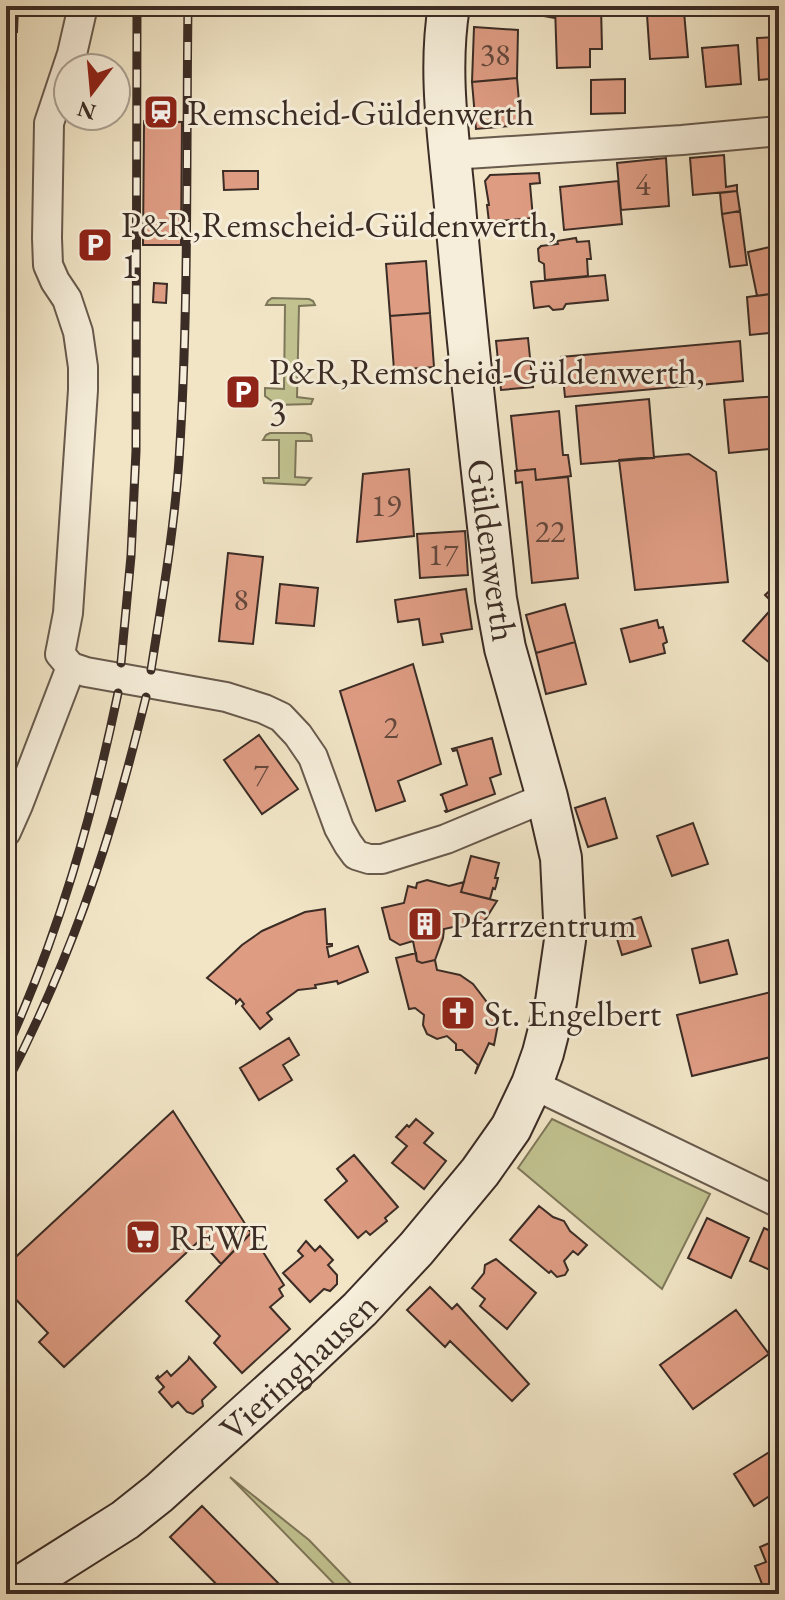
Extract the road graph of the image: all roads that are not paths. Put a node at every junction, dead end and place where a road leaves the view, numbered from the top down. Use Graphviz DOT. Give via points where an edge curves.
graph roads {
  1 [pos="83,6"];
  2 [pos="449,6"];
  3 [pos="779,131"];
  4 [pos="450,155"];
  5 [pos="71,667"];
  6 [pos="547,797"];
  7 [pos="6,832"];
  8 [pos="532,1084"];
  9 [pos="779,1203"];
  10 [pos="8,1594"];
  1 -- 5 [label="street" via="49,123 48,265 67,299 83,367 68,613 60,654"];
  2 -- 4 [label="main road, Güldenwerth" via="444,60"];
  3 -- 4 [label="street"];
  4 -- 6 [label="main road, Güldenwerth" via="496,599"];
  5 -- 6 [label="street" via="226,697 281,717 313,757 348,844 356,855 369,859 446,839"];
  5 -- 7 [label="street"];
  6 -- 8 [label="main road, Güldenwerth" via="561,858 565,940 556,1002"];
  8 -- 9 [label="street"];
  8 -- 10 [label="main road, Vieringhausen" via="511,1128 480,1172 360,1309 136,1511"];
}
